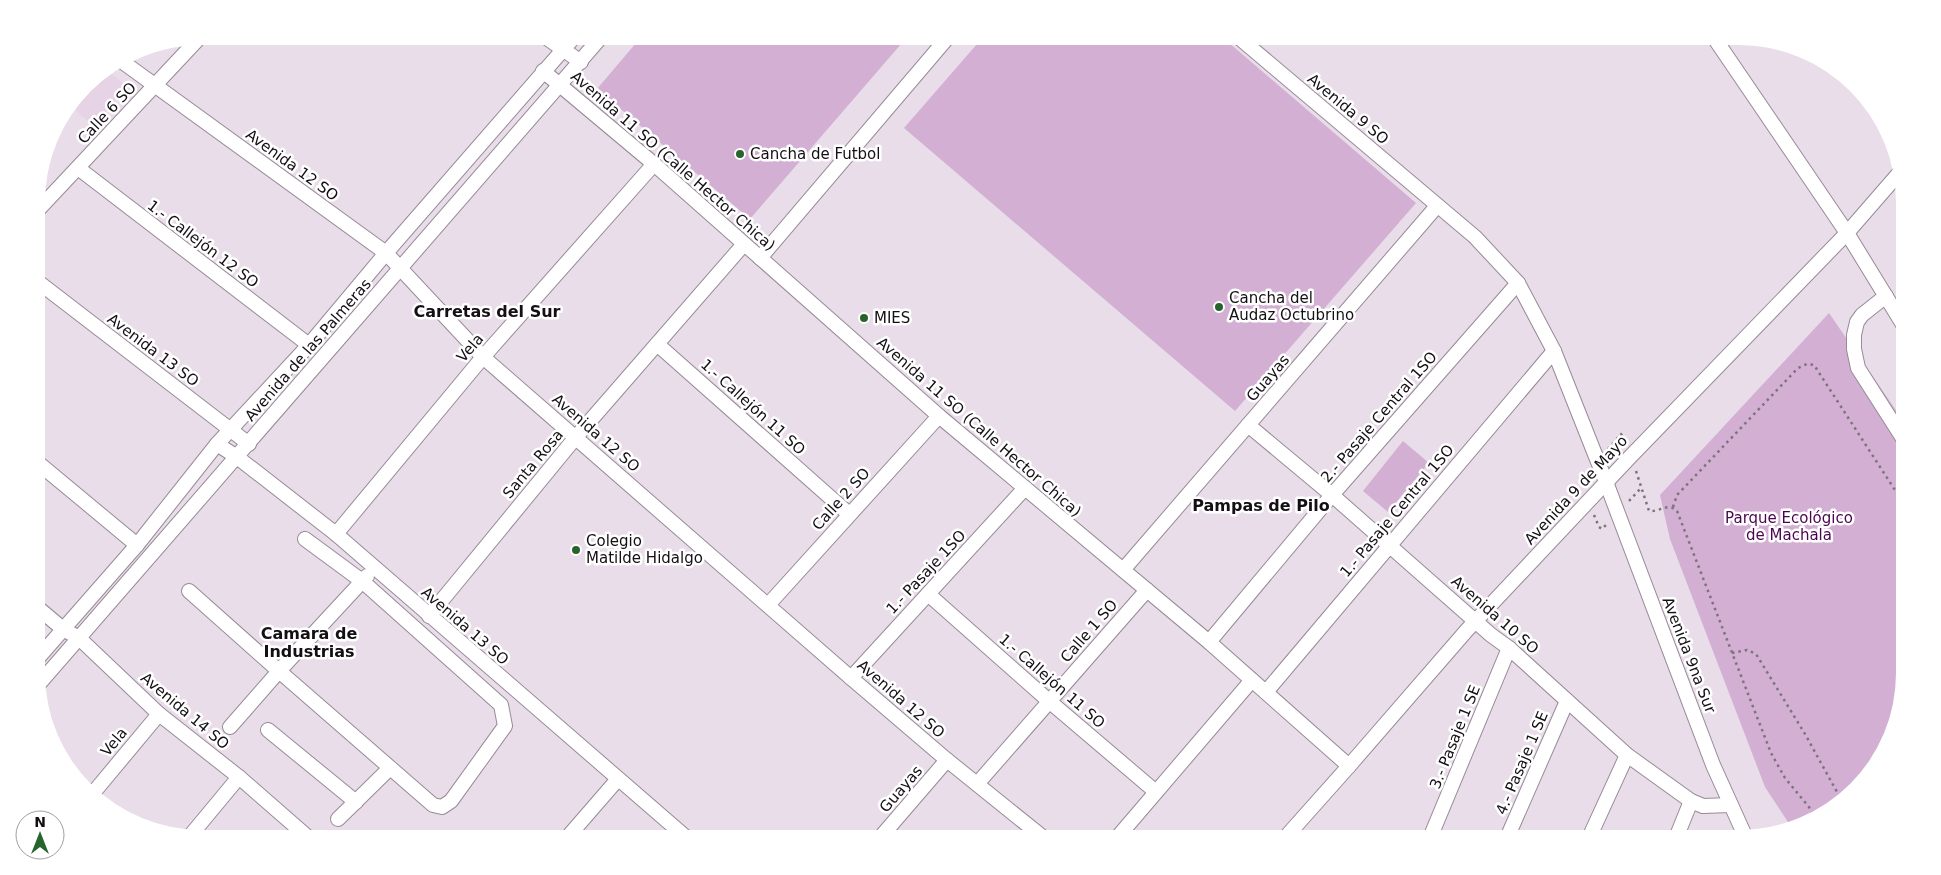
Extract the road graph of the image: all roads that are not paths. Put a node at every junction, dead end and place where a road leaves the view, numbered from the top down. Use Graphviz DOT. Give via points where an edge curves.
graph roads {
  1 [pos="193,45"];
  2 [pos="557,45"];
  3 [pos="568,45"];
  4 [pos="595,45"];
  5 [pos="941,45"];
  6 [pos="1248,45"];
  7 [pos="1719,45"];
  8 [pos="564,50"];
  9 [pos="581,62"];
  10 [pos="126,65"];
  11 [pos="543,71"];
  12 [pos="155,86"];
  13 [pos="560,86"];
  14 [pos="654,164"];
  15 [pos="78,168"];
  16 [pos="1894,179"];
  17 [pos="45,203"];
  18 [pos="1438,206"];
  19 [pos="1847,233"];
  20 [pos="744,244"];
  21 [pos="386,252"];
  22 [pos="760,258"];
  23 [pos="399,268"];
  24 [pos="1518,283"];
  25 [pos="45,287"];
  26 [pos="1886,296"];
  27 [pos="1896,313"];
  28 [pos="657,344"];
  29 [pos="309,345"];
  30 [pos="1554,351"];
  31 [pos="483,357"];
  32 [pos="939,416"];
  33 [pos="1248,425"];
  34 [pos="1896,427"];
  35 [pos="230,429"];
  36 [pos="576,437"];
  37 [pos="217,444"];
  38 [pos="249,444"];
  39 [pos="237,457"];
  40 [pos="45,469"];
  41 [pos="1606,482"];
  42 [pos="1025,488"];
  43 [pos="1332,495"];
  44 [pos="849,514"];
  45 [pos="336,534"];
  46 [pos="305,539"];
  47 [pos="137,545"];
  48 [pos="1389,545"];
  49 [pos="375,568"];
  50 [pos="1123,570"];
  51 [pos="362,581"];
  52 [pos="1147,590"];
  53 [pos="189,591"];
  54 [pos="928,594"];
  55 [pos="768,605"];
  56 [pos="45,614"];
  57 [pos="429,616"];
  58 [pos="1475,621"];
  59 [pos="63,629"];
  60 [pos="79,638"];
  61 [pos="1209,642"];
  62 [pos="1509,648"];
  63 [pos="45,650"];
  64 [pos="279,671"];
  65 [pos="45,677"];
  66 [pos="851,678"];
  67 [pos="1252,680"];
  68 [pos="1266,692"];
  69 [pos="1049,701"];
  70 [pos="1567,701"];
  71 [pos="159,714"];
  72 [pos="230,727"];
  73 [pos="268,730"];
  74 [pos="1627,755"];
  75 [pos="948,760"];
  76 [pos="1349,766"];
  77 [pos="390,768"];
  78 [pos="239,777"];
  79 [pos="618,779"];
  80 [pos="977,784"];
  81 [pos="96,789"];
  82 [pos="1156,792"];
  83 [pos="1691,801"];
  84 [pos="356,802"];
  85 [pos="1731,806"];
  86 [pos="338,819"];
  87 [pos="195,830"];
  88 [pos="300,830"];
  89 [pos="574,830"];
  90 [pos="678,830"];
  91 [pos="887,830"];
  92 [pos="1031,830"];
  93 [pos="1123,830"];
  94 [pos="1291,830"];
  95 [pos="1433,830"];
  96 [pos="1511,830"];
  97 [pos="1593,830"];
  98 [pos="1679,830"];
  99 [pos="1742,830"];
  1 -- 12 [label="street, Calle 6 SO"];
  2 -- 8 [label="street, Avenida 11 SO (Calle Hector Chica)"];
  3 -- 8 [label="street, Avenida de las Palmeras"];
  4 -- 9 [label="street, Avenida de las Palmeras"];
  5 -- 22 [label="street"];
  6 -- 18 [label="street, Avenida 9 SO"];
  7 -- 19 [label="street"];
  8 -- 9 [label="street, Avenida 11 SO (Calle Hector Chica)"];
  8 -- 11 [label="street, Avenida de las Palmeras"];
  9 -- 13 [label="street, Avenida de las Palmeras"];
  10 -- 12 [label="street, Avenida 12 SO"];
  11 -- 13 [label="street, Avenida 11 SO (Calle Hector Chica)"];
  11 -- 21 [label="street, Avenida de las Palmeras"];
  12 -- 15 [label="street, Calle 6 SO"];
  12 -- 21 [label="street, Avenida 12 SO"];
  13 -- 14 [label="street, Avenida 11 SO (Calle Hector Chica)"];
  13 -- 23 [label="street, Avenida de las Palmeras"];
  14 -- 20 [label="street, Avenida 11 SO (Calle Hector Chica)"];
  14 -- 31 [label="street, Vela"];
  15 -- 17 [label="street, Calle 6 SO"];
  15 -- 29 [label="street, 1.- Callejón 12 SO"];
  16 -- 19 [label="street, Avenida 9 de Mayo"];
  18 -- 24 [label="street, Avenida 9 SO" via="1475,237"];
  18 -- 33 [label="street, Guayas"];
  19 -- 26 [label="street"];
  19 -- 41 [label="street, Avenida 9 de Mayo"];
  20 -- 22 [label="street, Avenida 11 SO (Calle Hector Chica)"];
  20 -- 28 [label="street, Santa Rosa"];
  21 -- 23 [label="street, Avenida 12 SO"];
  21 -- 29 [label="street, Avenida de las Palmeras"];
  22 -- 32 [label="street, Avenida 11 SO (Calle Hector Chica)"];
  23 -- 31 [label="street, Avenida 12 SO"];
  23 -- 38 [label="street, Avenida de las Palmeras"];
  24 -- 30 [label="street, Avenida 9 SO"];
  24 -- 43 [label="street, 2.- Pasaje Central 1SO"];
  25 -- 35 [label="street, Avenida 13 SO"];
  26 -- 27 [label="street"];
  26 -- 34 [label="street" via="1857,322 1854,349 1858,368"];
  28 -- 36 [label="street, Santa Rosa"];
  28 -- 44 [label="street, 1.- Callejón 11 SO"];
  29 -- 35 [label="street, Avenida de las Palmeras"];
  30 -- 41 [label="street, Avenida 9na Sur"];
  30 -- 48 [label="street, 1.- Pasaje Central 1SO"];
  31 -- 36 [label="street, Avenida 12 SO"];
  31 -- 45 [label="street, Vela"];
  32 -- 42 [label="street, Avenida 11 SO (Calle Hector Chica)"];
  32 -- 44 [label="street, Calle 2 SO"];
  33 -- 43 [label="street, Avenida 10 SO"];
  33 -- 50 [label="street, Guayas"];
  35 -- 37 [label="street, Avenida de las Palmeras"];
  35 -- 38 [label="street, Avenida 13 SO"];
  36 -- 55 [label="street, Avenida 12 SO"];
  36 -- 57 [label="street, Santa Rosa"];
  37 -- 39 [label="street, Avenida 13 SO"];
  37 -- 47 [label="street, Avenida de las Palmeras"];
  38 -- 39 [label="street, Avenida de las Palmeras"];
  39 -- 45 [label="street, Avenida 13 SO"];
  39 -- 60 [label="street, Avenida de las Palmeras"];
  40 -- 47 [label="street"];
  41 -- 58 [label="street, Avenida 9 de Mayo"];
  41 -- 85 [label="street, Avenida 9na Sur"];
  42 -- 50 [label="street, Avenida 11 SO (Calle Hector Chica)"];
  42 -- 54 [label="street, 1.- Pasaje 1SO"];
  43 -- 48 [label="street, Avenida 10 SO"];
  43 -- 61 [label="street, 2.- Pasaje Central 1SO"];
  44 -- 55 [label="street, Calle 2 SO"];
  45 -- 49 [label="street, Avenida 13 SO"];
  46 -- 51 [label="street"];
  47 -- 59 [label="street, Avenida de las Palmeras"];
  48 -- 58 [label="street, Avenida 10 SO"];
  48 -- 68 [label="street, 1.- Pasaje Central 1SO"];
  49 -- 51 [label="street"];
  49 -- 57 [label="street, Avenida 13 SO"];
  50 -- 52 [label="street, Avenida 11 SO (Calle Hector Chica)"];
  51 -- 64 [label="street"];
  51 -- 77 [label="street" via="501,705 504,716 505,726 451,801 442,807 433,805"];
  52 -- 61 [label="street, Avenida 11 SO (Calle Hector Chica)"];
  52 -- 69 [label="street, Calle 1 SO"];
  53 -- 64 [label="street"];
  54 -- 66 [label="street, 1.- Pasaje 1SO"];
  54 -- 69 [label="street, 1.- Callejón 11 SO"];
  55 -- 66 [label="street, Avenida 12 SO"];
  56 -- 59 [label="street, Avenida 14 SO"];
  57 -- 79 [label="street, Avenida 13 SO"];
  58 -- 62 [label="street, Avenida 10 SO"];
  58 -- 76 [label="street, Avenida 9 de Mayo"];
  59 -- 60 [label="street, Avenida 14 SO"];
  59 -- 63 [label="street, Avenida de las Palmeras"];
  60 -- 65 [label="street, Avenida de las Palmeras"];
  60 -- 71 [label="street, Avenida 14 SO"];
  61 -- 67 [label="street, Avenida 11 SO (Calle Hector Chica)"];
  62 -- 70 [label="street, Avenida 10 SO"];
  62 -- 95 [label="street, 3.- Pasaje 1 SE"];
  64 -- 72 [label="street"];
  64 -- 77 [label="street"];
  66 -- 75 [label="street, Avenida 12 SO"];
  67 -- 68 [label="street, Avenida 11 SO (Calle Hector Chica)"];
  67 -- 82 [label="street"];
  68 -- 76 [label="street, Avenida 11 SO (Calle Hector Chica)"];
  69 -- 80 [label="street, Calle 1 SO"];
  69 -- 82 [label="street, 1.- Callejón 11 SO"];
  70 -- 74 [label="street, Avenida 10 SO"];
  70 -- 96 [label="street, 4.- Pasaje 1 SE"];
  71 -- 78 [label="street, Avenida 14 SO"];
  71 -- 81 [label="street, Vela"];
  73 -- 84 [label="street"];
  74 -- 83 [label="street, Avenida 10 SO"];
  74 -- 97 [label="street"];
  75 -- 80 [label="street, Avenida 12 SO"];
  75 -- 91 [label="street, Guayas"];
  76 -- 94 [label="street, Avenida 9 de Mayo"];
  77 -- 84 [label="street"];
  78 -- 87 [label="street"];
  78 -- 88 [label="street, Avenida 14 SO"];
  79 -- 89 [label="street"];
  79 -- 90 [label="street, Avenida 13 SO"];
  80 -- 92 [label="street, Avenida 12 SO"];
  82 -- 93 [label="street"];
  83 -- 85 [label="street, Avenida 10 SO" via="1703,806"];
  83 -- 98 [label="street"];
  84 -- 86 [label="street"];
  85 -- 99 [label="street, Avenida 9na Sur"];
}
